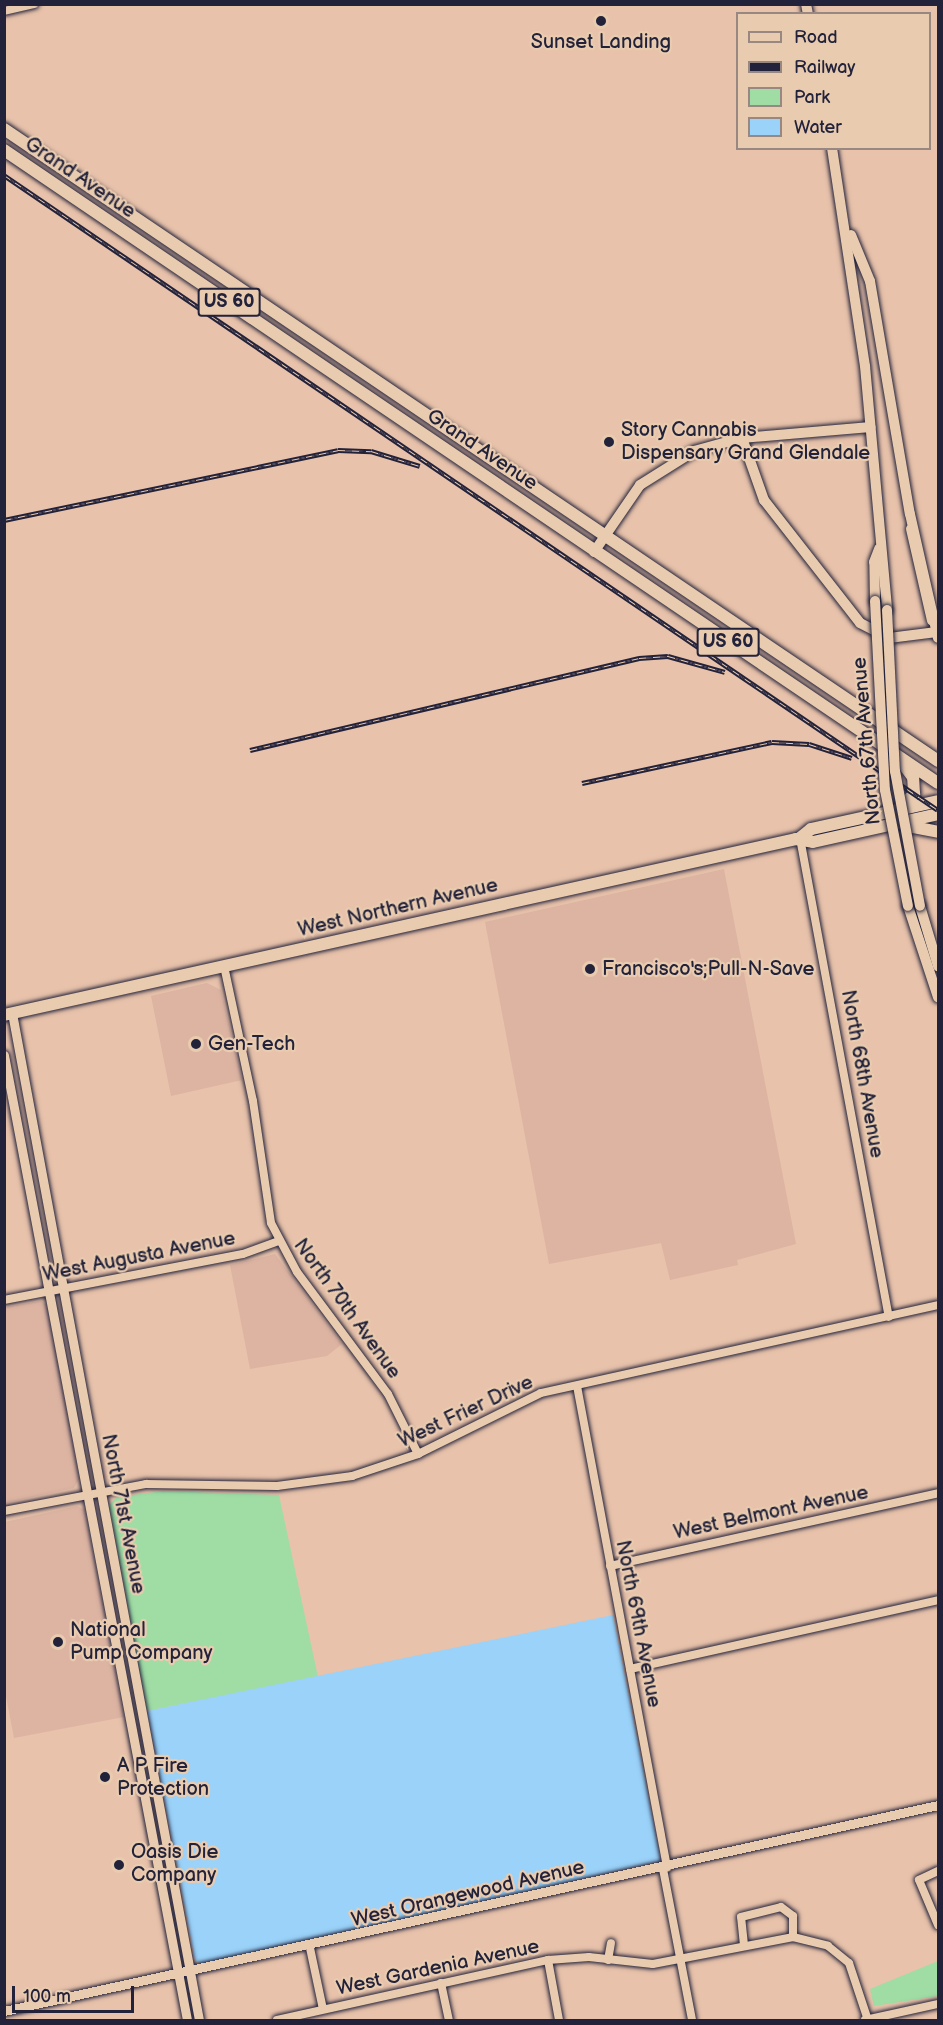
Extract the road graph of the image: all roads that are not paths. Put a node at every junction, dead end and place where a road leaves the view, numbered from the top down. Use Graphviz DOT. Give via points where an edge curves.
graph roads {
  1 [pos="34,4"];
  2 [pos="4,11"];
  3 [pos="4,129"];
  4 [pos="4,150"];
  5 [pos="832,150"];
  6 [pos="98,192"];
  7 [pos="87,206"];
  8 [pos="847,226"];
  9 [pos="413,407"];
  10 [pos="404,421"];
  11 [pos="871,427"];
  12 [pos="742,438"];
  13 [pos="604,537"];
  14 [pos="879,549"];
  15 [pos="594,552"];
  16 [pos="938,635"];
  17 [pos="885,748"];
  18 [pos="939,760"];
  19 [pos="939,783"];
  20 [pos="939,801"];
  21 [pos="896,811"];
  22 [pos="939,814"];
  23 [pos="880,828"];
  24 [pos="939,832"];
  25 [pos="800,838"];
  26 [pos="224,966"];
  27 [pos="939,966"];
  28 [pos="939,997"];
  29 [pos="8,1014"];
  30 [pos="4,1055"];
  31 [pos="279,1241"];
  32 [pos="62,1288"];
  33 [pos="49,1291"];
  34 [pos="4,1300"];
  35 [pos="939,1305"];
  36 [pos="889,1317"];
  37 [pos="577,1386"];
  38 [pos="85,1409"];
  39 [pos="72,1412"];
  40 [pos="418,1454"];
  41 [pos="101,1491"];
  42 [pos="939,1493"];
  43 [pos="87,1494"];
  44 [pos="4,1511"];
  45 [pos="610,1566"];
  46 [pos="121,1599"];
  47 [pos="939,1600"];
  48 [pos="107,1601"];
  49 [pos="630,1669"];
  50 [pos="939,1805"];
  51 [pos="665,1869"];
  52 [pos="939,1871"];
  53 [pos="939,1925"];
  54 [pos="793,1937"];
  55 [pos="611,1943"];
  56 [pos="744,1946"];
  57 [pos="310,1948"];
  58 [pos="608,1959"];
  59 [pos="680,1959"];
  60 [pos="548,1960"];
  61 [pos="191,1973"];
  62 [pos="179,1976"];
  63 [pos="441,1983"];
  64 [pos="939,2004"];
  65 [pos="323,2009"];
  66 [pos="4,2011"];
  67 [pos="187,2020"];
  68 [pos="199,2020"];
  69 [pos="277,2020"];
  70 [pos="449,2020"];
  71 [pos="559,2020"];
  72 [pos="692,2020"];
  73 [pos="867,2020"];
  1 -- 2 [label="street"];
  3 -- 6 [label="main road, Grand Avenue / US 60"];
  4 -- 7 [label="main road, Grand Avenue / US 60"];
  5 -- 8 [label="main road, North 67th Avenue"];
  6 -- 7 [label="main road"];
  6 -- 9 [label="main road, Grand Avenue / US 60"];
  7 -- 10 [label="main road, Grand Avenue / US 60"];
  8 -- 11 [label="main road, North 67th Avenue"];
  8 -- 16 [label="main road, North 67th Avenue" via="870,280 910,514"];
  9 -- 10 [label="main road"];
  9 -- 13 [label="main road, Grand Avenue / US 60"];
  10 -- 15 [label="main road, Grand Avenue / US 60"];
  11 -- 12 [label="main road"];
  11 -- 14 [label="main road, North 67th Avenue"];
  12 -- 13 [label="main road" via="694,451 656,471"];
  12 -- 16 [label="main road" via="764,500 860,622 889,638"];
  13 -- 15 [label="main road"];
  13 -- 18 [label="main road, Grand Avenue / US 60"];
  14 -- 27 [label="main road, North 67th Avenue, bridge" via="887,594 895,771 920,906"];
  14 -- 28 [label="main road, North 67th Avenue, bridge" via="875,581 885,790 908,906"];
  15 -- 17 [label="main road, Grand Avenue / US 60"];
  17 -- 19 [label="main road, Grand Avenue / US 60"];
  17 -- 21 [label="main road" via="915,783 910,802"];
  20 -- 21 [label="main road, West Northern Avenue"];
  21 -- 25 [label="main road, West Northern Avenue" via="811,829"];
  22 -- 23 [label="main road, West Northern Avenue"];
  23 -- 24 [label="main road" via="921,826"];
  23 -- 25 [label="main road, West Northern Avenue" via="813,842"];
  25 -- 26 [label="main road, West Northern Avenue"];
  25 -- 36 [label="street, North 68th Avenue"];
  26 -- 29 [label="main road, West Northern Avenue"];
  26 -- 31 [label="street, North 70th Avenue" via="253,1101 264,1199"];
  29 -- 32 [label="street, North 71st Avenue"];
  30 -- 33 [label="street, North 71st Avenue"];
  31 -- 32 [label="street, West Augusta Avenue" via="241,1254"];
  31 -- 40 [label="street, North 70th Avenue" via="388,1394"];
  32 -- 33 [label="street, West Augusta Avenue"];
  32 -- 38 [label="street, North 71st Avenue"];
  33 -- 34 [label="street, West Augusta Avenue"];
  33 -- 39 [label="street, North 71st Avenue"];
  35 -- 36 [label="street, West Frier Drive"];
  36 -- 37 [label="street, West Frier Drive"];
  37 -- 40 [label="street, West Frier Drive" via="531,1398"];
  37 -- 45 [label="street, North 69th Avenue"];
  38 -- 39 [label="street"];
  38 -- 41 [label="street, North 71st Avenue"];
  39 -- 43 [label="street, North 71st Avenue"];
  40 -- 41 [label="street, West Frier Drive" via="360,1474 301,1484 159,1484"];
  41 -- 43 [label="street, West Frier Drive"];
  41 -- 46 [label="street, North 71st Avenue"];
  42 -- 45 [label="street, West Belmont Avenue"];
  43 -- 44 [label="street, West Frier Drive"];
  43 -- 48 [label="street, North 71st Avenue"];
  45 -- 49 [label="street, North 69th Avenue"];
  46 -- 48 [label="street"];
  46 -- 61 [label="street, North 71st Avenue"];
  47 -- 49 [label="street"];
  48 -- 62 [label="street, North 71st Avenue"];
  49 -- 51 [label="street, North 69th Avenue"];
  50 -- 51 [label="street, West Orangewood Avenue"];
  51 -- 57 [label="street, West Orangewood Avenue"];
  51 -- 59 [label="street, North 69th Avenue"];
  52 -- 53 [label="street" via="919,1880"];
  54 -- 56 [label="street, West Gardenia Avenue"];
  54 -- 56 [label="street" via="793,1916 781,1907 741,1917"];
  54 -- 73 [label="street" via="817,1941 845,1959 859,1979"];
  55 -- 58 [label="street"];
  56 -- 59 [label="street, West Gardenia Avenue"];
  57 -- 61 [label="street, West Orangewood Avenue"];
  57 -- 65 [label="street"];
  58 -- 59 [label="street, West Gardenia Avenue"];
  58 -- 60 [label="street, West Gardenia Avenue"];
  59 -- 72 [label="street, North 69th Avenue"];
  60 -- 63 [label="street, West Gardenia Avenue"];
  60 -- 71 [label="street"];
  61 -- 62 [label="street, West Orangewood Avenue"];
  61 -- 68 [label="street, North 71st Avenue"];
  62 -- 66 [label="street, West Orangewood Avenue"];
  62 -- 67 [label="street, North 71st Avenue"];
  63 -- 65 [label="street, West Gardenia Avenue"];
  63 -- 70 [label="street"];
  64 -- 73 [label="street"];
  65 -- 69 [label="street, West Gardenia Avenue"];
}
